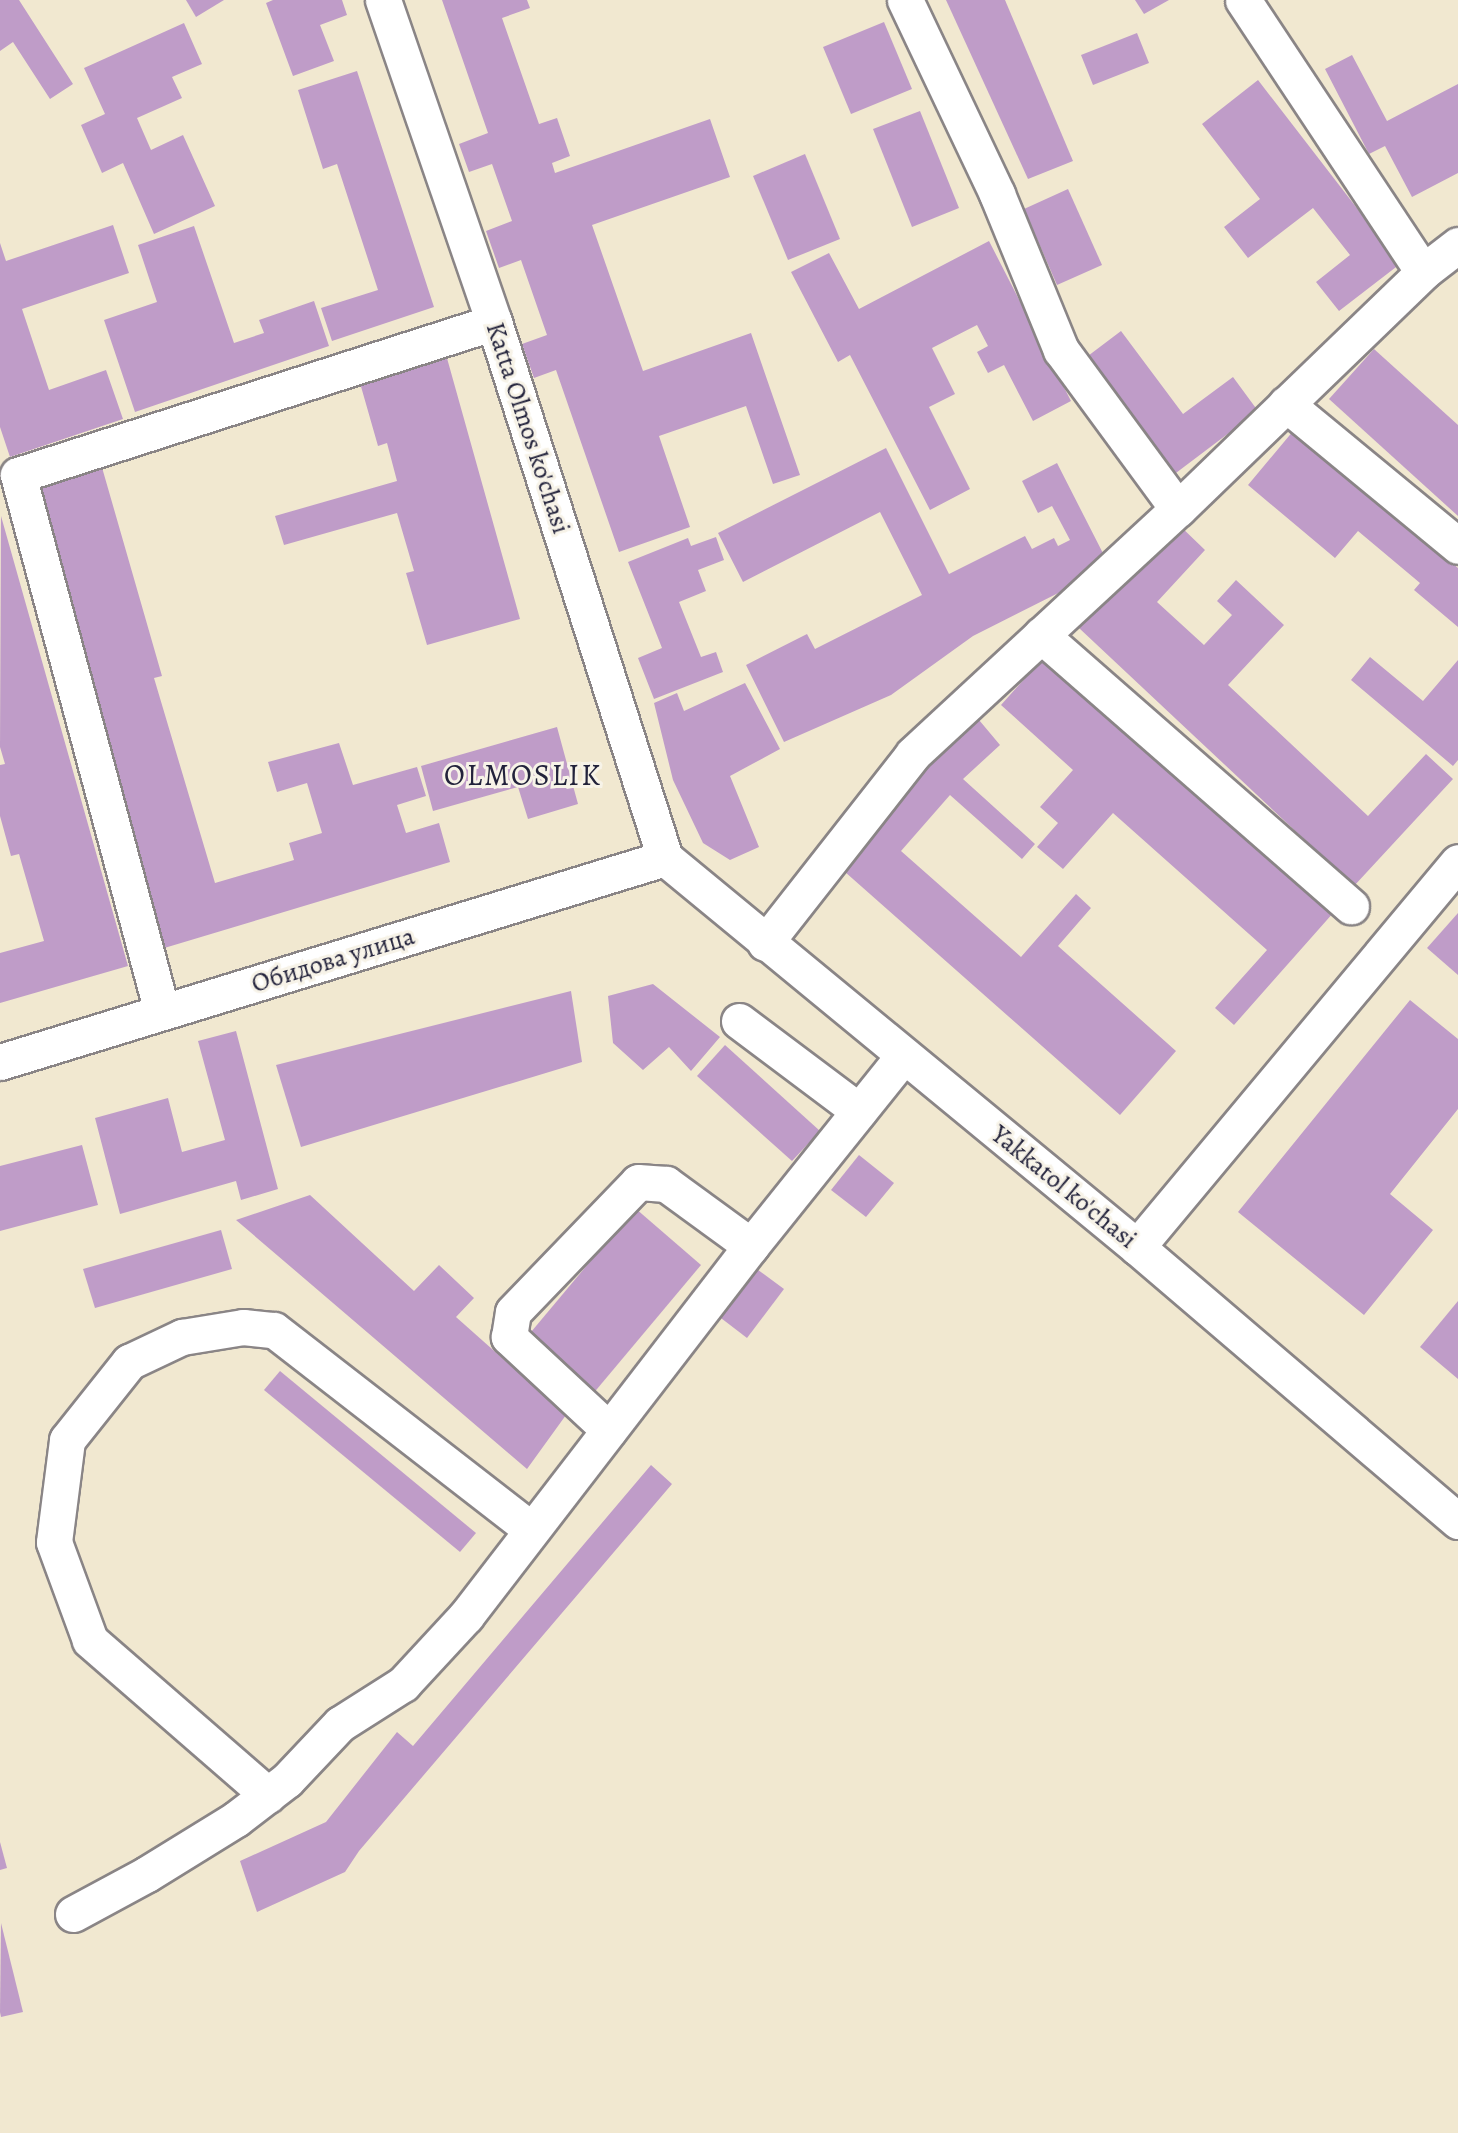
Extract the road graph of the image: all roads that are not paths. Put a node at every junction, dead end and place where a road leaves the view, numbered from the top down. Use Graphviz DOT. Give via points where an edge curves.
graph roads {
  1 [pos="383,0"];
  2 [pos="905,0"];
  3 [pos="1243,0"];
  4 [pos="1458,246"];
  5 [pos="1423,272"];
  6 [pos="494,322"];
  7 [pos="1286,404"];
  8 [pos="1178,509"];
  9 [pos="1458,546"];
  10 [pos="1041,635"];
  11 [pos="665,858"];
  12 [pos="1458,862"];
  13 [pos="1351,905"];
  14 [pos="765,943"];
  15 [pos="162,1012"];
  16 [pos="739,1021"];
  17 [pos="903,1056"];
  18 [pos="0,1062"];
  19 [pos="859,1111"];
  20 [pos="751,1246"];
  21 [pos="1137,1247"];
  22 [pos="610,1430"];
  23 [pos="1458,1521"];
  24 [pos="532,1530"];
  25 [pos="268,1795"];
  26 [pos="73,1914"];
  1 -- 6 [label="street, Katta Olmos ko'chasi"];
  2 -- 8 [label="street" via="997,194 1061,350"];
  3 -- 5 [label="street"];
  4 -- 5 [label="street"];
  5 -- 7 [label="street"];
  6 -- 11 [label="street, Katta Olmos ko'chasi"];
  6 -- 15 [label="street" via="18,475"];
  7 -- 8 [label="street"];
  7 -- 9 [label="street"];
  8 -- 10 [label="street"];
  10 -- 13 [label="street"];
  10 -- 14 [label="street" via="912,754"];
  11 -- 14 [label="street, Yakkatol ko'chasi"];
  11 -- 15 [label="street, Обидова улица"];
  12 -- 21 [label="street"];
  14 -- 17 [label="street, Yakkatol ko'chasi"];
  15 -- 18 [label="street, Обидова улица"];
  16 -- 19 [label="street"];
  17 -- 19 [label="street"];
  17 -- 21 [label="street, Yakkatol ko'chasi"];
  19 -- 20 [label="street"];
  20 -- 22 [label="street"];
  20 -- 22 [label="street" via="666,1184 638,1182 513,1312 509,1337"];
  21 -- 23 [label="street, Yakkatol ko'chasi"];
  22 -- 24 [label="street"];
  24 -- 25 [label="street" via="466,1616 403,1684 340,1724"];
  24 -- 25 [label="street" via="274,1330 243,1327 182,1337 129,1362 66,1440 54,1542 90,1640"];
  25 -- 26 [label="street" via="147,1874"];
}
